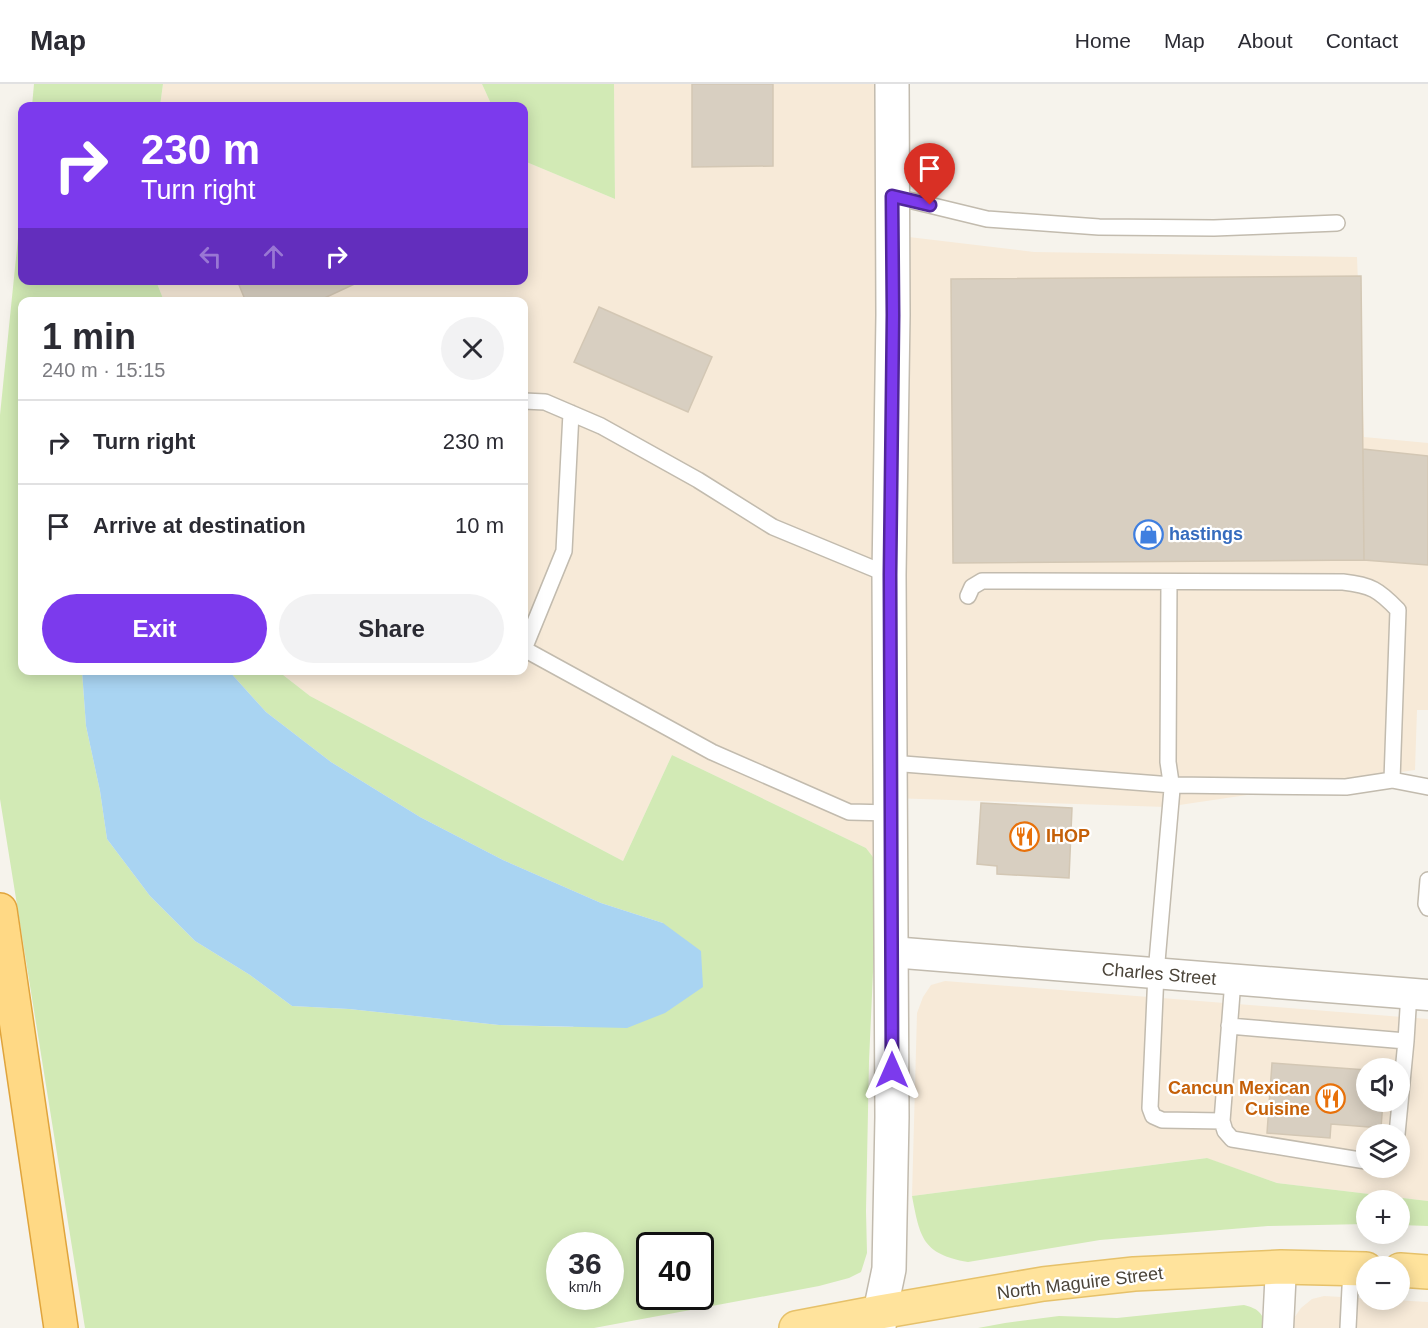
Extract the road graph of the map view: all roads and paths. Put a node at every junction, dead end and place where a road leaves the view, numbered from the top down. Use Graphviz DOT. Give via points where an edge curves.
graph roads {
  1 [pos="892,84"];
  2 [pos="892,196"];
  3 [pos="1337,223"];
  4 [pos="528,400"];
  5 [pos="571,413"];
  6 [pos="890,575"];
  7 [pos="1169,582"];
  8 [pos="968,596"];
  9 [pos="528,639"];
  10 [pos="528,651"];
  11 [pos="891,763"];
  12 [pos="1392,780"];
  13 [pos="1172,785"];
  14 [pos="1428,787"];
  15 [pos="891,813"];
  16 [pos="1428,880"];
  17 [pos="1428,908"];
  18 [pos="0,910"];
  19 [pos="891,952"];
  20 [pos="1156,973"];
  21 [pos="1233,980"];
  22 [pos="1418,994"];
  23 [pos="1229,1026"];
  24 [pos="1406,1041"];
  25 [pos="1222,1121"];
  26 [pos="1398,1124"];
  27 [pos="1356,1159"];
  28 [pos="1281,1267"];
  29 [pos="1356,1269"];
  30 [pos="1410,1271"];
  31 [pos="1428,1272"];
  32 [pos="1356,1285"];
  33 [pos="879,1320"];
  34 [pos="61,1328"];
  35 [pos="796,1328"];
  36 [pos="1278,1328"];
  37 [pos="1348,1328"];
  1 -- 2 [label="street"];
  2 -- 3 [label="lane" via="987,219 1099,227"];
  2 -- 6 [label="street"];
  4 -- 5 [label="lane" via="545,402"];
  5 -- 6 [label="lane" via="698,480 773,527"];
  5 -- 9 [label="lane" via="564,551"];
  6 -- 11 [label="street"];
  7 -- 8 [label="lane" via="982,581 972,587"];
  7 -- 12 [label="lane" via="1343,582 1361,584 1383,594 1398,610"];
  7 -- 13 [label="lane" via="1168,762"];
  10 -- 15 [label="lane" via="712,752 849,812"];
  11 -- 13 [label="lane"];
  11 -- 15 [label="street"];
  12 -- 13 [label="lane" via="1346,787"];
  12 -- 14 [label="lane"];
  13 -- 20 [label="lane"];
  15 -- 19 [label="street"];
  16 -- 17 [label="lane"];
  18 -- 34 [label="highway"];
  19 -- 20 [label="street, Charles Street"];
  19 -- 33 [label="street" via="889,1269"];
  20 -- 21 [label="street, Charles Street"];
  20 -- 25 [label="lane" via="1150,1108 1153,1116 1162,1120"];
  21 -- 22 [label="street, Charles Street"];
  21 -- 23 [label="lane"];
  22 -- 24 [label="lane"];
  23 -- 24 [label="lane"];
  23 -- 25 [label="lane"];
  24 -- 26 [label="lane"];
  25 -- 27 [label="lane" via="1232,1138"];
  28 -- 29 [label="main road, North Maguire Street"];
  28 -- 33 [label="main road, North Maguire Street" via="1122,1275 1043,1284"];
  28 -- 36 [label="street"];
  30 -- 31 [label="main road"];
  32 -- 37 [label="lane"];
  33 -- 35 [label="main road, North Maguire Street"];
}
